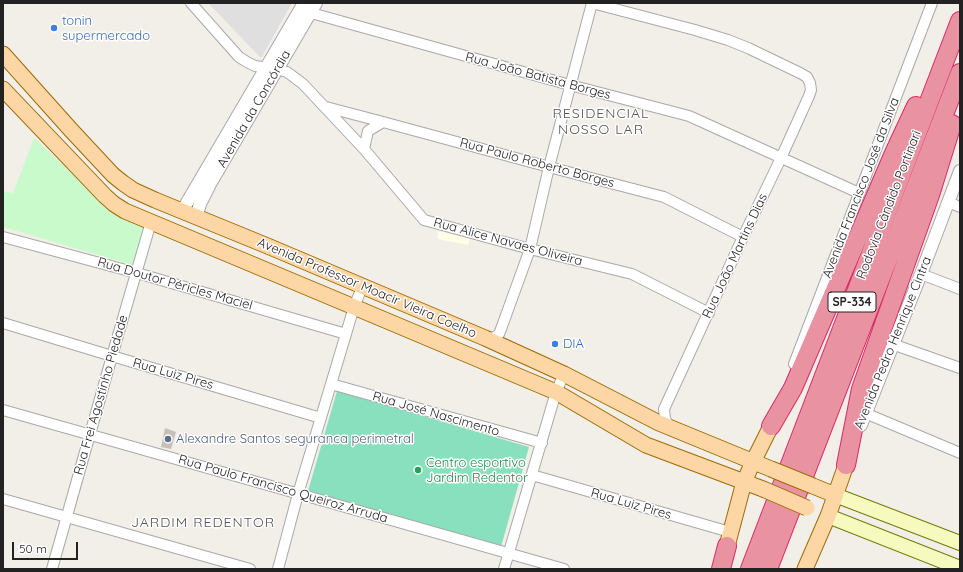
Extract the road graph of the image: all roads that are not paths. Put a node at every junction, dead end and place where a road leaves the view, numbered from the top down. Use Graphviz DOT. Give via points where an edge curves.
graph roads {
  1 [pos="191,3"];
  2 [pos="592,3"];
  3 [pos="932,3"];
  4 [pos="308,7"];
  5 [pos="957,28"];
  6 [pos="3,54"];
  7 [pos="271,68"];
  8 [pos="960,73"];
  9 [pos="570,85"];
  10 [pos="3,90"];
  11 [pos="960,99"];
  12 [pos="325,107"];
  13 [pos="383,122"];
  14 [pos="364,149"];
  15 [pos="781,158"];
  16 [pos="549,167"];
  17 [pos="960,171"];
  18 [pos="859,193"];
  19 [pos="154,200"];
  20 [pos="948,202"];
  21 [pos="960,207"];
  22 [pos="182,211"];
  23 [pos="198,217"];
  24 [pos="152,222"];
  25 [pos="179,234"];
  26 [pos="3,237"];
  27 [pos="743,237"];
  28 [pos="530,249"];
  29 [pos="137,273"];
  30 [pos="921,274"];
  31 [pos="363,286"];
  32 [pos="960,288"];
  33 [pos="354,307"];
  34 [pos="709,313"];
  35 [pos="3,323"];
  36 [pos="346,334"];
  37 [pos="485,338"];
  38 [pos="892,344"];
  39 [pos="112,356"];
  40 [pos="960,368"];
  41 [pos="564,374"];
  42 [pos="331,384"];
  43 [pos="556,392"];
  44 [pos="3,410"];
  45 [pos="861,410"];
  46 [pos="321,418"];
  47 [pos="771,426"];
  48 [pos="671,428"];
  49 [pos="90,434"];
  50 [pos="542,443"];
  51 [pos="960,453"];
  52 [pos="753,462"];
  53 [pos="846,465"];
  54 [pos="532,475"];
  55 [pos="744,482"];
  56 [pos="298,494"];
  57 [pos="835,495"];
  58 [pos="3,499"];
  59 [pos="828,516"];
  60 [pos="66,517"];
  61 [pos="728,539"];
  62 [pos="960,544"];
  63 [pos="509,553"];
  64 [pos="960,568"];
  65 [pos="52,569"];
  66 [pos="250,569"];
  67 [pos="278,569"];
  68 [pos="504,569"];
  69 [pos="564,569"];
  70 [pos="715,569"];
  71 [pos="721,569"];
  72 [pos="750,569"];
  73 [pos="768,569"];
  74 [pos="805,569"];
  1 -- 7 [label="street, Rua Alice Navaes Oliveira" via="239,57 255,66"];
  2 -- 9 [label="street"];
  2 -- 15 [label="street, Rua João Martins Dias" via="728,40 807,77 811,90"];
  3 -- 18 [label="street, Avenida Francisco José da Silva"];
  4 -- 7 [label="street, Avenida da Concórdia"];
  4 -- 9 [label="street, Rua João Batista Borges"];
  5 -- 47 [label="highway" via="931,74 895,151 793,388"];
  5 -- 72 [label="highway, Rodovia Cândido Portinari / SP-334"];
  6 -- 19 [label="main road, Avenida Professor Moacir Vieira Coelho" via="122,184"];
  7 -- 12 [label="street, Rua Alice Navaes Oliveira" via="288,72 295,77"];
  7 -- 22 [label="street, Avenida da Concórdia"];
  7 -- 23 [label="street, Avenida da Concórdia" via="200,204"];
  8 -- 73 [label="highway, Rodovia Cândido Portinari / SP-334"];
  9 -- 15 [label="street, Rua João Batista Borges" via="689,116"];
  9 -- 16 [label="street"];
  10 -- 24 [label="main road, Avenida Professor Moacir Vieira Coelho" via="114,204"];
  11 -- 45 [label="highway" via="930,195 861,389"];
  12 -- 13 [label="street, Rua Paulo Roberto Borges"];
  12 -- 14 [label="street, Rua Alice Navaes Oliveira"];
  13 -- 14 [label="street" via="368,131"];
  13 -- 16 [label="street, Rua Paulo Roberto Borges"];
  14 -- 28 [label="street, Rua Alice Navaes Oliveira" via="424,220"];
  15 -- 18 [label="street, Rua João Batista Borges"];
  15 -- 27 [label="street, Rua João Martins Dias"];
  16 -- 27 [label="street, Rua Paulo Roberto Borges" via="664,197"];
  16 -- 28 [label="street"];
  17 -- 20 [label="street, Avenida Pedro Henrique Cintra"];
  18 -- 47 [label="street, Avenida Francisco José da Silva"];
  19 -- 22 [label="main road, Avenida Professor Moacir Vieira Coelho"];
  19 -- 24 [label="main road" via="156,206"];
  20 -- 21 [label="street"];
  20 -- 30 [label="street, Avenida Pedro Henrique Cintra"];
  22 -- 23 [label="main road, Avenida Professor Moacir Vieira Coelho"];
  22 -- 25 [label="main road" via="178,221"];
  23 -- 31 [label="main road, Avenida Professor Moacir Vieira Coelho"];
  24 -- 25 [label="main road, Avenida Professor Moacir Vieira Coelho"];
  24 -- 29 [label="street, Rua Frei Agostinho Piedade"];
  25 -- 33 [label="main road, Avenida Professor Moacir Vieira Coelho"];
  26 -- 29 [label="street, Rua Doutor Péricles Maciel"];
  27 -- 34 [label="street, Rua João Martins Dias"];
  28 -- 34 [label="street, Rua Alice Navaes Oliveira" via="632,274"];
  28 -- 37 [label="street" via="499,334"];
  29 -- 36 [label="street, Rua Doutor Péricles Maciel"];
  29 -- 39 [label="street, Rua Frei Agostinho Piedade"];
  30 -- 32 [label="street"];
  30 -- 38 [label="street, Avenida Pedro Henrique Cintra"];
  31 -- 33 [label="street"];
  31 -- 37 [label="main road, Avenida Professor Moacir Vieira Coelho"];
  33 -- 36 [label="street"];
  33 -- 43 [label="main road, Avenida Professor Moacir Vieira Coelho"];
  34 -- 48 [label="street, Rua João Martins Dias" via="664,409 665,419"];
  35 -- 39 [label="street, Rua Luiz Pires"];
  36 -- 42 [label="street"];
  37 -- 41 [label="main road, Avenida Professor Moacir Vieira Coelho"];
  38 -- 40 [label="street"];
  38 -- 45 [label="street, Avenida Pedro Henrique Cintra"];
  39 -- 46 [label="street, Rua Luiz Pires"];
  39 -- 49 [label="street, Rua Frei Agostinho Piedade"];
  41 -- 43 [label="street"];
  41 -- 48 [label="main road, Avenida Professor Moacir Vieira Coelho"];
  42 -- 46 [label="street"];
  42 -- 50 [label="street, Rua José Nascimento"];
  43 -- 50 [label="street"];
  43 -- 55 [label="main road, Avenida Professor Moacir Vieira Coelho" via="646,445"];
  44 -- 49 [label="street, Rua Paulo Francisco Queiroz Arruda"];
  45 -- 51 [label="street"];
  45 -- 53 [label="highway"];
  46 -- 56 [label="street"];
  47 -- 52 [label="main road, Avenida Francisco José da Silva"];
  48 -- 52 [label="main road, Avenida Professor Moacir Vieira Coelho"];
  49 -- 56 [label="street, Rua Paulo Francisco Queiroz Arruda"];
  49 -- 60 [label="street, Rua Frei Agostinho Piedade"];
  50 -- 54 [label="street"];
  52 -- 55 [label="main road, Avenida Francisco José da Silva"];
  52 -- 57 [label="main road, Avenida Professor Moacir Vieira Coelho, bridge"];
  53 -- 57 [label="main road"];
  54 -- 61 [label="street, Rua Luiz Pires"];
  54 -- 63 [label="street"];
  55 -- 59 [label="main road, Avenida Professor Moacir Vieira Coelho, bridge"];
  55 -- 61 [label="main road, Avenida Francisco José da Silva"];
  56 -- 63 [label="street, Rua Paulo Francisco Queiroz Arruda"];
  56 -- 67 [label="street"];
  57 -- 59 [label="main road"];
  57 -- 62 [label="main road"];
  58 -- 60 [label="street"];
  59 -- 64 [label="main road"];
  59 -- 74 [label="main road"];
  60 -- 65 [label="street, Rua Frei Agostinho Piedade"];
  60 -- 66 [label="street"];
  61 -- 70 [label="street"];
  61 -- 71 [label="highway"];
  63 -- 68 [label="street"];
  63 -- 69 [label="street, Rua Paulo Francisco Queiroz Arruda"];
}
